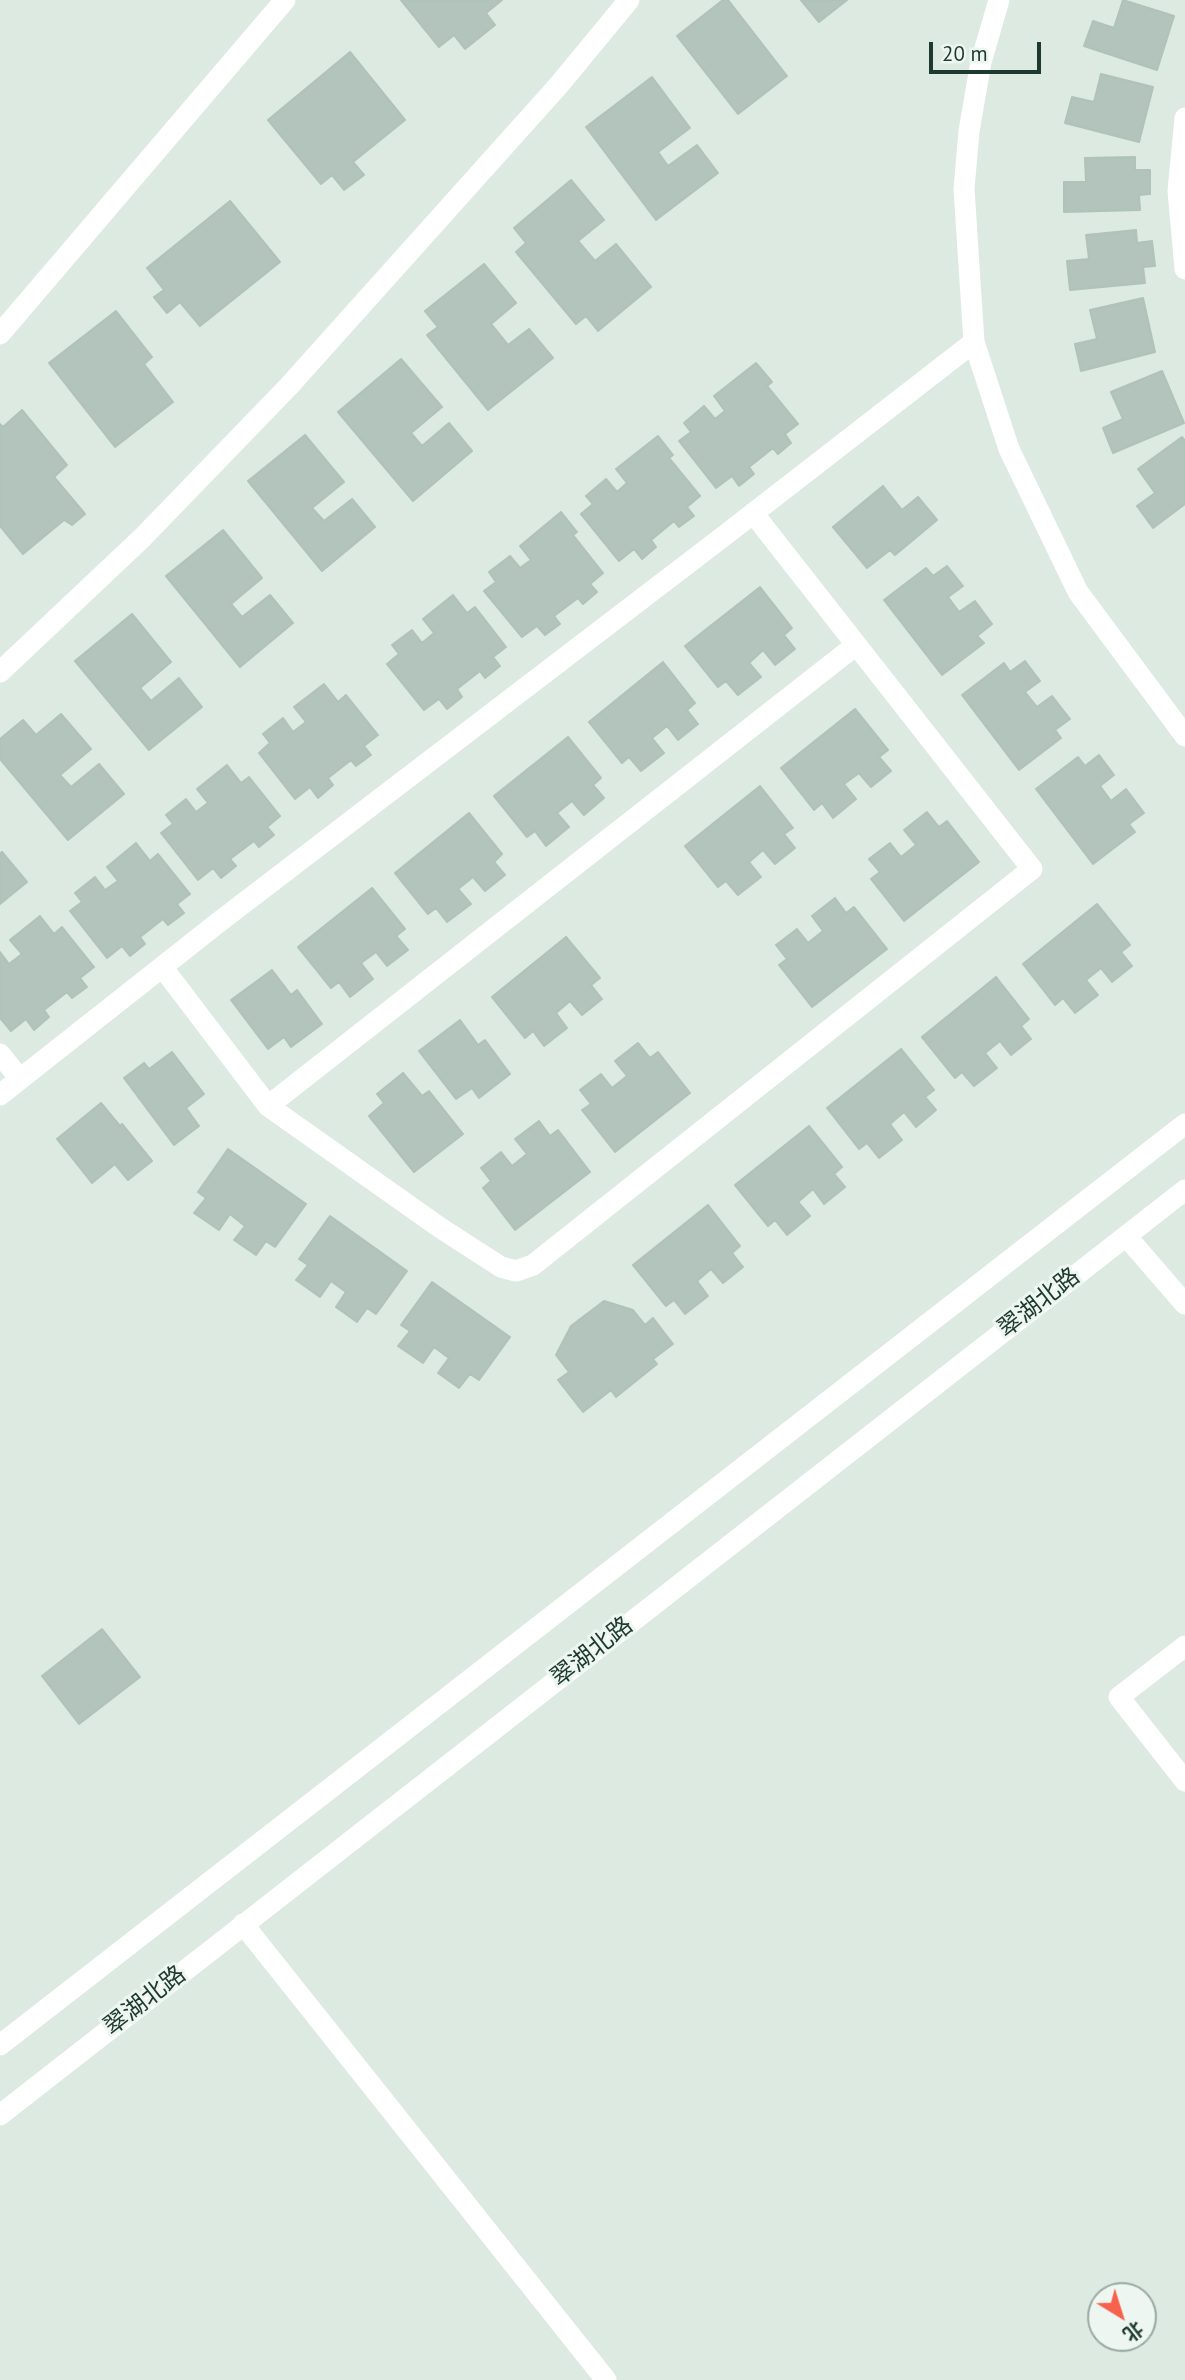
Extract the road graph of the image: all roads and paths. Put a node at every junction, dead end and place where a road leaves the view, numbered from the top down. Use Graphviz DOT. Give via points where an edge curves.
graph roads {
  1 [pos="285,0"];
  2 [pos="629,0"];
  3 [pos="999,0"];
  4 [pos="1185,118"];
  5 [pos="1185,269"];
  6 [pos="0,334"];
  7 [pos="974,342"];
  8 [pos="753,513"];
  9 [pos="856,645"];
  10 [pos="0,672"];
  11 [pos="1185,736"];
  12 [pos="163,968"];
  13 [pos="0,1054"];
  14 [pos="20,1079"];
  15 [pos="0,1095"];
  16 [pos="268,1106"];
  17 [pos="1185,1124"];
  18 [pos="1183,1195"];
  19 [pos="1126,1236"];
  20 [pos="1185,1304"];
  21 [pos="1185,1646"];
  22 [pos="1185,1781"];
  23 [pos="243,1924"];
  24 [pos="0,2045"];
  25 [pos="0,2115"];
  26 [pos="606,2380"];
  1 -- 6 [label="street"];
  2 -- 10 [label="street" via="558,86 289,386 143,537"];
  3 -- 7 [label="street" via="981,62 964,189"];
  4 -- 5 [label="street" via="1178,191"];
  7 -- 8 [label="street"];
  7 -- 11 [label="street" via="1009,449 1078,592"];
  8 -- 9 [label="street"];
  8 -- 12 [label="street"];
  9 -- 16 [label="street"];
  9 -- 16 [label="street" via="1032,869 533,1265 516,1271 501,1267"];
  12 -- 14 [label="street"];
  12 -- 16 [label="street"];
  13 -- 14 [label="street"];
  14 -- 15 [label="street"];
  17 -- 24 [label="street"];
  18 -- 19 [label="street, 翠湖北路"];
  19 -- 20 [label="street"];
  19 -- 23 [label="street, 翠湖北路"];
  21 -- 22 [label="street" via="1119,1697"];
  23 -- 25 [label="street, 翠湖北路"];
  23 -- 26 [label="street"];
}
